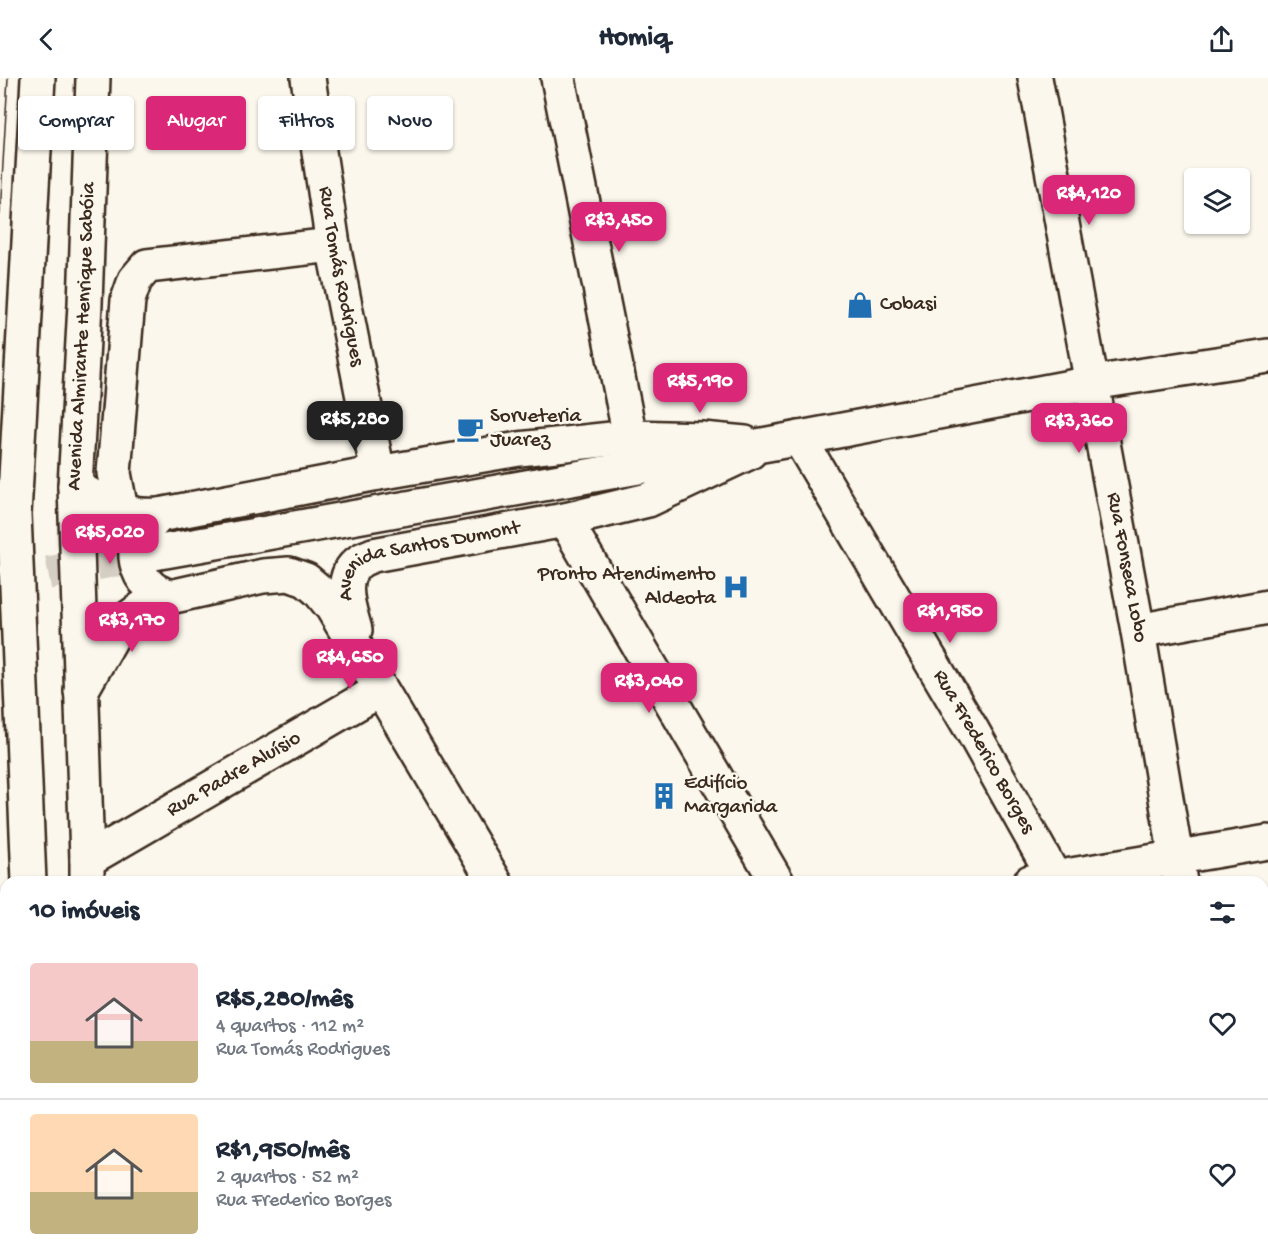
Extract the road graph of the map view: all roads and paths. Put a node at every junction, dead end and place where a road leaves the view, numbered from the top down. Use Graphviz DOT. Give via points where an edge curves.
graph roads {
  1 [pos="38,78"];
  2 [pos="93,78"];
  3 [pos="309,78"];
  4 [pos="558,78"];
  5 [pos="1035,78"];
  6 [pos="333,245"];
  7 [pos="1268,356"];
  8 [pos="1092,383"];
  9 [pos="630,437"];
  10 [pos="784,441"];
  11 [pos="378,473"];
  12 [pos="75,486"];
  13 [pos="121,510"];
  14 [pos="159,515"];
  15 [pos="565,520"];
  16 [pos="154,553"];
  17 [pos="170,597"];
  18 [pos="1268,607"];
  19 [pos="1138,631"];
  20 [pos="372,677"];
  21 [pos="81,691"];
  22 [pos="1268,842"];
  23 [pos="1177,870"];
  24 [pos="87,871"];
  25 [pos="29,876"];
  26 [pos="491,876"];
  27 [pos="773,876"];
  28 [pos="1045,876"];
  29 [pos="1106,876"];
  1 -- 25 [label="main road" via="14,514"];
  2 -- 12 [label="main road, Avenida Almirante Henrique Sabóia"];
  3 -- 6 [label="main road, Rua Tomás Rodrigues"];
  4 -- 9 [label="main road"];
  5 -- 8 [label="main road, Rua Fonseca Lobo"];
  6 -- 11 [label="main road, Rua Tomás Rodrigues"];
  6 -- 13 [label="main road, Avenida Almirante Henrique Sabóia" via="147,266 135,280 128,300 114,473"];
  7 -- 8 [label="main road, Avenida Santos Dumont"];
  8 -- 10 [label="main road, Avenida Santos Dumont"];
  8 -- 19 [label="main road, Rua Fonseca Lobo"];
  9 -- 10 [label="main road, Avenida Santos Dumont"];
  9 -- 11 [label="main road, Avenida Santos Dumont" via="519,449"];
  10 -- 15 [label="main road, Avenida Santos Dumont" via="648,500"];
  10 -- 16 [label="main road, Avenida Santos Dumont"];
  10 -- 28 [label="main road, Rua Frederico Borges" via="973,732"];
  11 -- 14 [label="main road, Avenida Santos Dumont"];
  12 -- 13 [label="main road, Avenida Santos Dumont"];
  12 -- 21 [label="main road, Avenida Almirante Henrique Sabóia"];
  13 -- 14 [label="main road, Avenida Santos Dumont"];
  14 -- 17 [label="main road" via="140,536 135,560 147,584"];
  15 -- 20 [label="main road, Avenida Santos Dumont" via="373,555 359,562 348,575 345,588"];
  15 -- 27 [label="main road"];
  17 -- 20 [label="main road, Avenida Santos Dumont" via="263,576 289,574 306,579 332,608"];
  17 -- 21 [label="main road, Avenida Santos Dumont" via="144,607 126,620"];
  18 -- 19 [label="main road"];
  19 -- 23 [label="main road, Rua Fonseca Lobo"];
  20 -- 24 [label="main road, Rua Padre Aluísio"];
  20 -- 26 [label="main road"];
  21 -- 24 [label="main road, Avenida Almirante Henrique Sabóia"];
  22 -- 23 [label="main road"];
  23 -- 29 [label="main road"];
}
